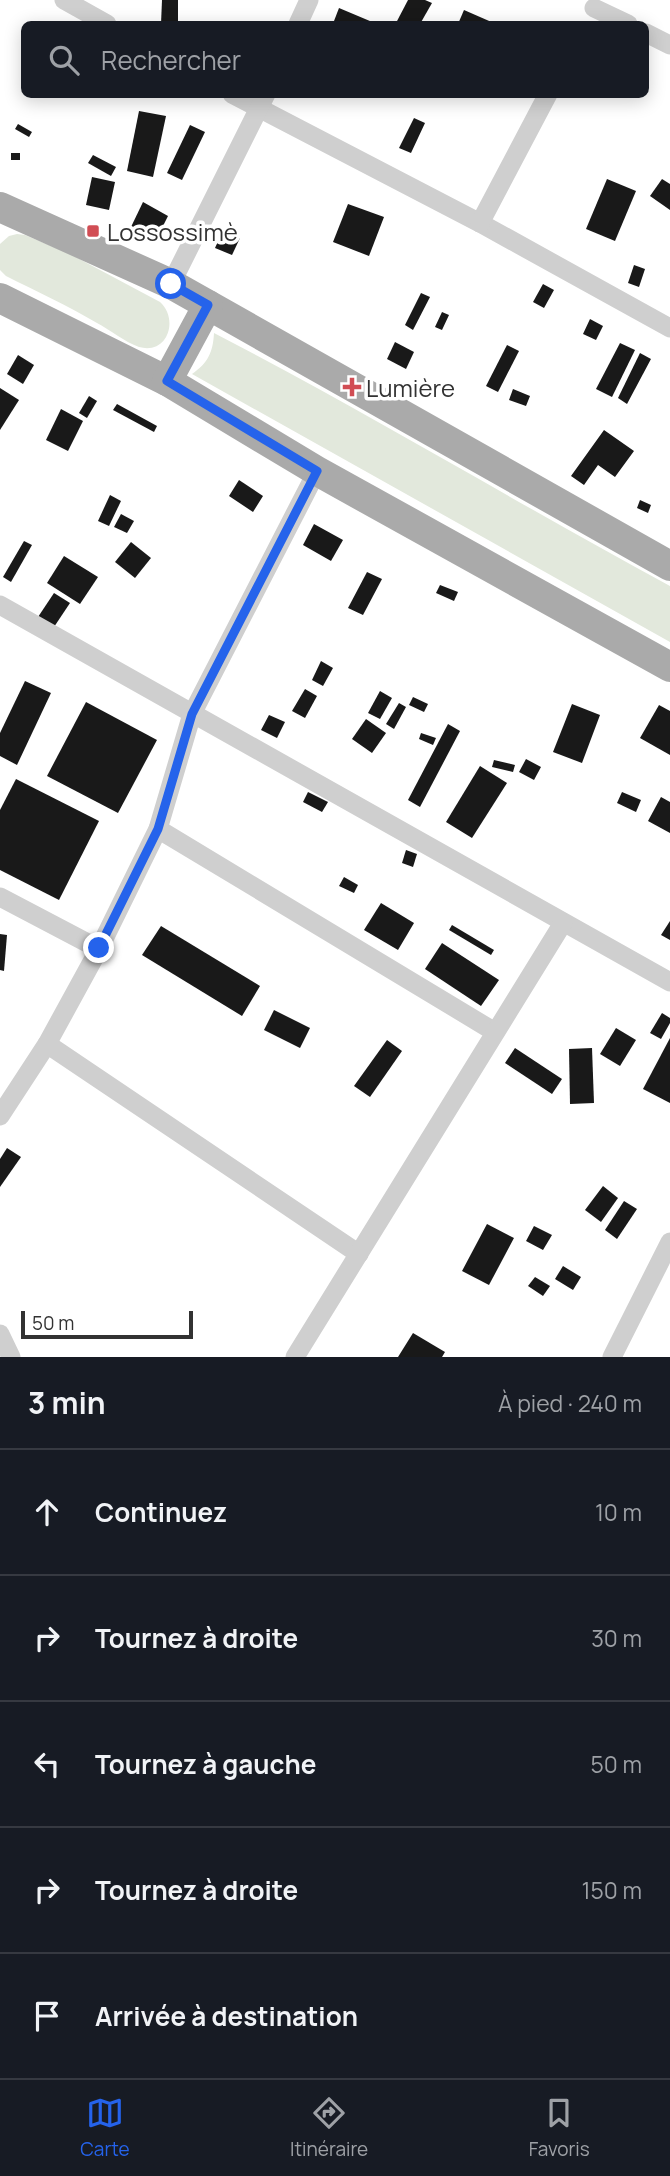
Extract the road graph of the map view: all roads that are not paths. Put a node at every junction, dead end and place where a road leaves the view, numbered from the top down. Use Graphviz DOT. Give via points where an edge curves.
graph roads {
  1 [pos="64,0"];
  2 [pos="309,0"];
  3 [pos="593,11"];
  4 [pos="102,21"];
  5 [pos="299,21"];
  6 [pos="620,21"];
  7 [pos="649,34"];
  8 [pos="670,45"];
  9 [pos="546,98"];
  10 [pos="262,102"];
  11 [pos="0,207"];
  12 [pos="480,223"];
  13 [pos="171,284"];
  14 [pos="0,298"];
  15 [pos="208,305"];
  16 [pos="670,328"];
  17 [pos="167,381"];
  18 [pos="317,471"];
  19 [pos="670,566"];
  20 [pos="0,605"];
  21 [pos="670,667"];
  22 [pos="192,714"];
  23 [pos="158,829"];
  24 [pos="0,897"];
  25 [pos="563,923"];
  26 [pos="99,948"];
  27 [pos="670,982"];
  28 [pos="495,1032"];
  29 [pos="47,1044"];
  30 [pos="0,1116"];
  31 [pos="670,1242"];
  32 [pos="359,1254"];
  33 [pos="0,1334"];
  34 [pos="11,1357"];
  35 [pos="295,1357"];
  36 [pos="612,1357"];
  1 -- 4 [label="street"];
  2 -- 5 [label="street"];
  3 -- 6 [label="street"];
  7 -- 8 [label="street"];
  9 -- 12 [label="street"];
  10 -- 12 [label="street"];
  10 -- 13 [label="street"];
  11 -- 13 [label="main road"];
  12 -- 16 [label="street"];
  13 -- 15 [label="main road"];
  14 -- 17 [label="main road"];
  15 -- 17 [label="main road"];
  15 -- 19 [label="main road"];
  17 -- 18 [label="main road"];
  18 -- 21 [label="main road"];
  18 -- 22 [label="street"];
  20 -- 22 [label="street"];
  22 -- 23 [label="street"];
  22 -- 25 [label="street"];
  23 -- 26 [label="street"];
  23 -- 28 [label="street"];
  24 -- 26 [label="street"];
  25 -- 27 [label="street"];
  25 -- 28 [label="street"];
  26 -- 29 [label="street"];
  28 -- 32 [label="street"];
  29 -- 30 [label="street"];
  29 -- 32 [label="street"];
  31 -- 36 [label="street"];
  32 -- 35 [label="street"];
  33 -- 34 [label="street"];
}
